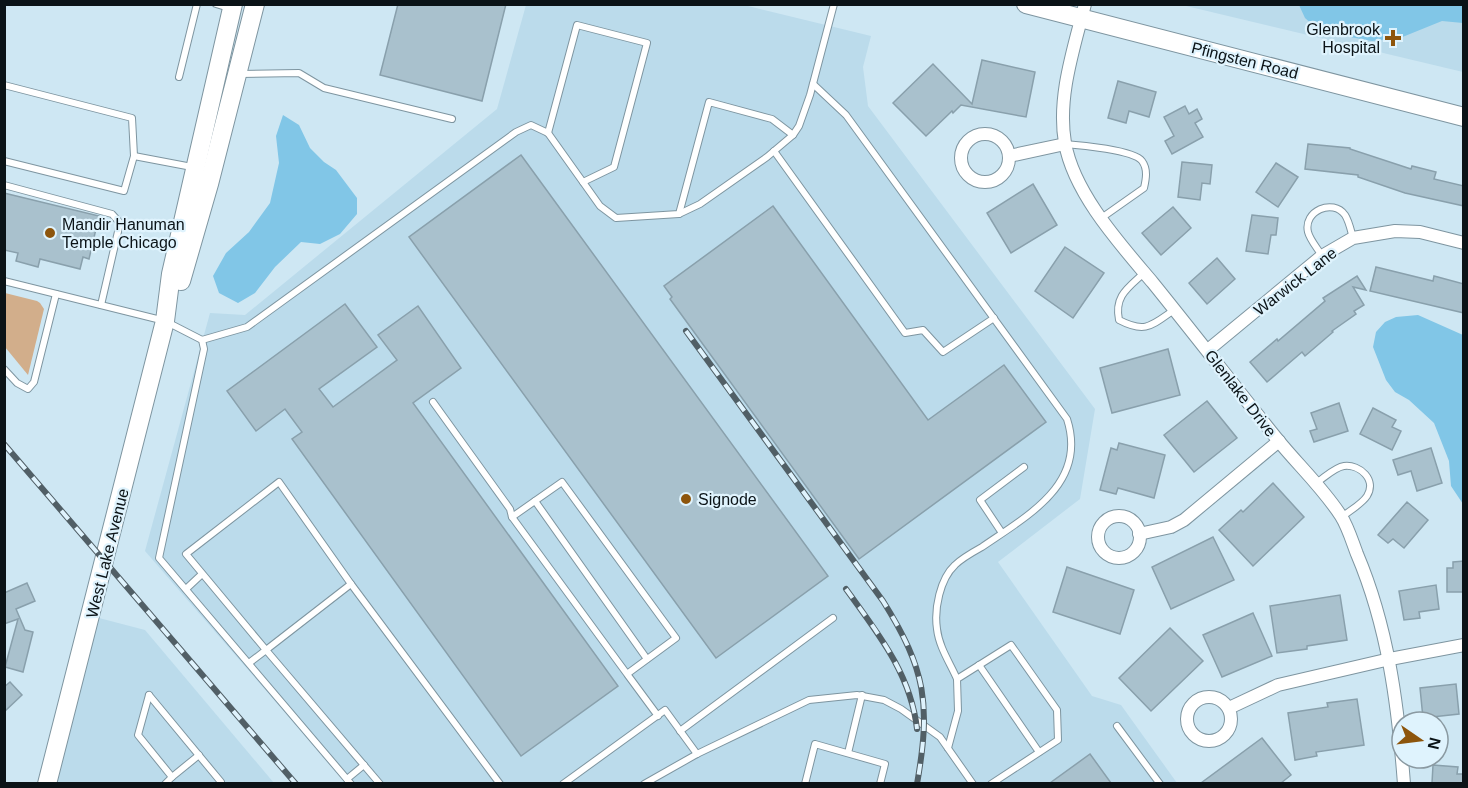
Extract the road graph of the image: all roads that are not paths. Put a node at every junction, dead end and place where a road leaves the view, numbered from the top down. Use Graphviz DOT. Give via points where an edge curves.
graph roads {
  1 [pos="197,4"];
  2 [pos="255,4"];
  3 [pos="834,4"];
  4 [pos="1026,4"];
  5 [pos="227,6"];
  6 [pos="1083,11"];
  7 [pos="218,74"];
  8 [pos="237,74"];
  9 [pos="178,77"];
  10 [pos="813,84"];
  11 [pos="4,86"];
  12 [pos="1464,117"];
  13 [pos="452,118"];
  14 [pos="548,134"];
  15 [pos="793,135"];
  16 [pos="1065,144"];
  17 [pos="774,150"];
  18 [pos="134,156"];
  19 [pos="1009,156"];
  20 [pos="4,161"];
  21 [pos="196,167"];
  22 [pos="583,182"];
  23 [pos="4,185"];
  24 [pos="679,214"];
  25 [pos="1100,219"];
  26 [pos="1353,238"];
  27 [pos="1464,243"];
  28 [pos="1322,256"];
  29 [pos="1144,273"];
  30 [pos="4,281"];
  31 [pos="56,294"];
  32 [pos="101,305"];
  33 [pos="1174,310"];
  34 [pos="994,318"];
  35 [pos="165,321"];
  36 [pos="202,340"];
  37 [pos="1208,350"];
  38 [pos="4,369"];
  39 [pos="433,402"];
  40 [pos="1279,441"];
  41 [pos="1024,467"];
  42 [pos="1316,483"];
  43 [pos="535,501"];
  44 [pos="513,517"];
  45 [pos="1342,518"];
  46 [pos="1002,533"];
  47 [pos="1139,534"];
  48 [pos="202,574"];
  49 [pos="351,585"];
  50 [pos="186,589"];
  51 [pos="833,618"];
  52 [pos="1464,645"];
  53 [pos="266,650"];
  54 [pos="647,659"];
  55 [pos="1390,659"];
  56 [pos="249,663"];
  57 [pos="979,665"];
  58 [pos="627,674"];
  59 [pos="957,679"];
  60 [pos="862,695"];
  61 [pos="1229,708"];
  62 [pos="658,716"];
  63 [pos="1117,726"];
  64 [pos="680,731"];
  65 [pos="948,748"];
  66 [pos="1039,752"];
  67 [pos="848,753"];
  68 [pos="697,754"];
  69 [pos="199,755"];
  70 [pos="364,765"];
  71 [pos="172,777"];
  72 [pos="349,781"];
  73 [pos="47,783"];
  74 [pos="165,783"];
  75 [pos="220,783"];
  76 [pos="380,783"];
  77 [pos="500,783"];
  78 [pos="563,783"];
  79 [pos="644,783"];
  80 [pos="805,783"];
  81 [pos="880,783"];
  82 [pos="973,783"];
  83 [pos="991,783"];
  84 [pos="1160,783"];
  85 [pos="1404,783"];
  1 -- 9 [label="lane"];
  2 -- 8 [label="street, West Lake Avenue"];
  3 -- 10 [label="lane"];
  4 -- 6 [label="street, Pfingsten Road"];
  5 -- 7 [label="street, West Lake Avenue"];
  6 -- 12 [label="street, Pfingsten Road"];
  6 -- 16 [label="street, Glenlake Drive" via="1066,87"];
  7 -- 8 [label="lane"];
  7 -- 21 [label="street, West Lake Avenue"];
  8 -- 13 [label="lane" via="299,74 324,88"];
  8 -- 35 [label="street, West Lake Avenue" via="183,277"];
  10 -- 15 [label="lane"];
  10 -- 34 [label="lane" via="846,114"];
  11 -- 18 [label="lane" via="132,118"];
  14 -- 22 [label="lane"];
  14 -- 22 [label="lane" via="578,25 647,43 614,167"];
  14 -- 36 [label="lane" via="531,125 516,132 246,327"];
  15 -- 17 [label="lane"];
  15 -- 24 [label="lane" via="772,119 709,102"];
  16 -- 19 [label="street"];
  16 -- 25 [label="street, Glenlake Drive" via="1076,176"];
  16 -- 25 [label="lane" via="1136,156 1143,162 1147,175 1144,188"];
  17 -- 24 [label="lane" via="700,204"];
  17 -- 34 [label="lane" via="905,333 923,330 943,352"];
  18 -- 20 [label="lane" via="124,191"];
  18 -- 21 [label="lane"];
  21 -- 35 [label="street, West Lake Avenue" via="171,274"];
  22 -- 24 [label="lane" via="600,206 616,218"];
  23 -- 32 [label="lane" via="112,214 120,223"];
  25 -- 29 [label="street, Glenlake Drive"];
  26 -- 27 [label="street, Warwick Lane" via="1395,231 1420,232"];
  26 -- 28 [label="street, Warwick Lane"];
  26 -- 28 [label="lane" via="1346,215 1337,208 1323,207 1307,223 1308,233"];
  28 -- 37 [label="street, Warwick Lane"];
  29 -- 33 [label="street, Glenlake Drive"];
  29 -- 33 [label="lane" via="1122,294 1116,307 1119,320 1131,327 1149,327"];
  30 -- 31 [label="lane"];
  31 -- 32 [label="lane"];
  31 -- 38 [label="lane" via="34,382 28,389"];
  32 -- 35 [label="lane"];
  33 -- 37 [label="street, Glenlake Drive"];
  34 -- 46 [label="lane" via="1066,419 1072,435 1072,457 1063,479 1036,511"];
  35 -- 36 [label="lane"];
  35 -- 73 [label="street, West Lake Avenue"];
  36 -- 50 [label="lane" via="204,350 159,558"];
  37 -- 40 [label="street, Glenlake Drive"];
  39 -- 44 [label="lane"];
  40 -- 42 [label="street, Glenlake Drive"];
  40 -- 47 [label="street" via="1184,520"];
  41 -- 46 [label="lane" via="980,500"];
  42 -- 45 [label="street, Glenlake Drive"];
  42 -- 45 [label="lane" via="1342,466 1365,472 1370,484 1367,496"];
  43 -- 44 [label="lane"];
  43 -- 54 [label="lane"];
  43 -- 54 [label="lane" via="562,482 676,638"];
  44 -- 58 [label="lane"];
  45 -- 55 [label="street, Glenlake Drive" via="1370,583"];
  46 -- 59 [label="lane" via="954,565 942,584 936,628"];
  48 -- 49 [label="lane" via="186,554 279,482"];
  48 -- 50 [label="lane"];
  48 -- 53 [label="lane"];
  49 -- 53 [label="lane"];
  49 -- 77 [label="lane"];
  50 -- 56 [label="lane"];
  51 -- 64 [label="lane"];
  52 -- 55 [label="street"];
  53 -- 56 [label="lane"];
  53 -- 70 [label="lane"];
  54 -- 58 [label="lane"];
  55 -- 61 [label="street" via="1278,685"];
  55 -- 85 [label="street, Glenlake Drive"];
  56 -- 72 [label="lane"];
  57 -- 59 [label="lane"];
  57 -- 66 [label="lane"];
  57 -- 66 [label="lane" via="1011,645 1057,710 1058,740"];
  58 -- 62 [label="lane"];
  59 -- 65 [label="lane" via="958,711"];
  60 -- 65 [label="lane" via="902,709 940,737"];
  60 -- 67 [label="lane"];
  60 -- 68 [label="lane" via="809,700"];
  62 -- 64 [label="lane" via="665,710"];
  62 -- 78 [label="lane"];
  63 -- 84 [label="lane"];
  64 -- 68 [label="lane"];
  65 -- 82 [label="lane"];
  66 -- 83 [label="lane"];
  67 -- 80 [label="lane" via="815,744"];
  67 -- 81 [label="lane" via="885,764"];
  68 -- 79 [label="lane"];
  69 -- 71 [label="lane"];
  69 -- 71 [label="lane" via="149,695 138,735"];
  69 -- 75 [label="lane"];
  70 -- 72 [label="lane"];
  70 -- 76 [label="lane"];
  71 -- 74 [label="lane"];
}
